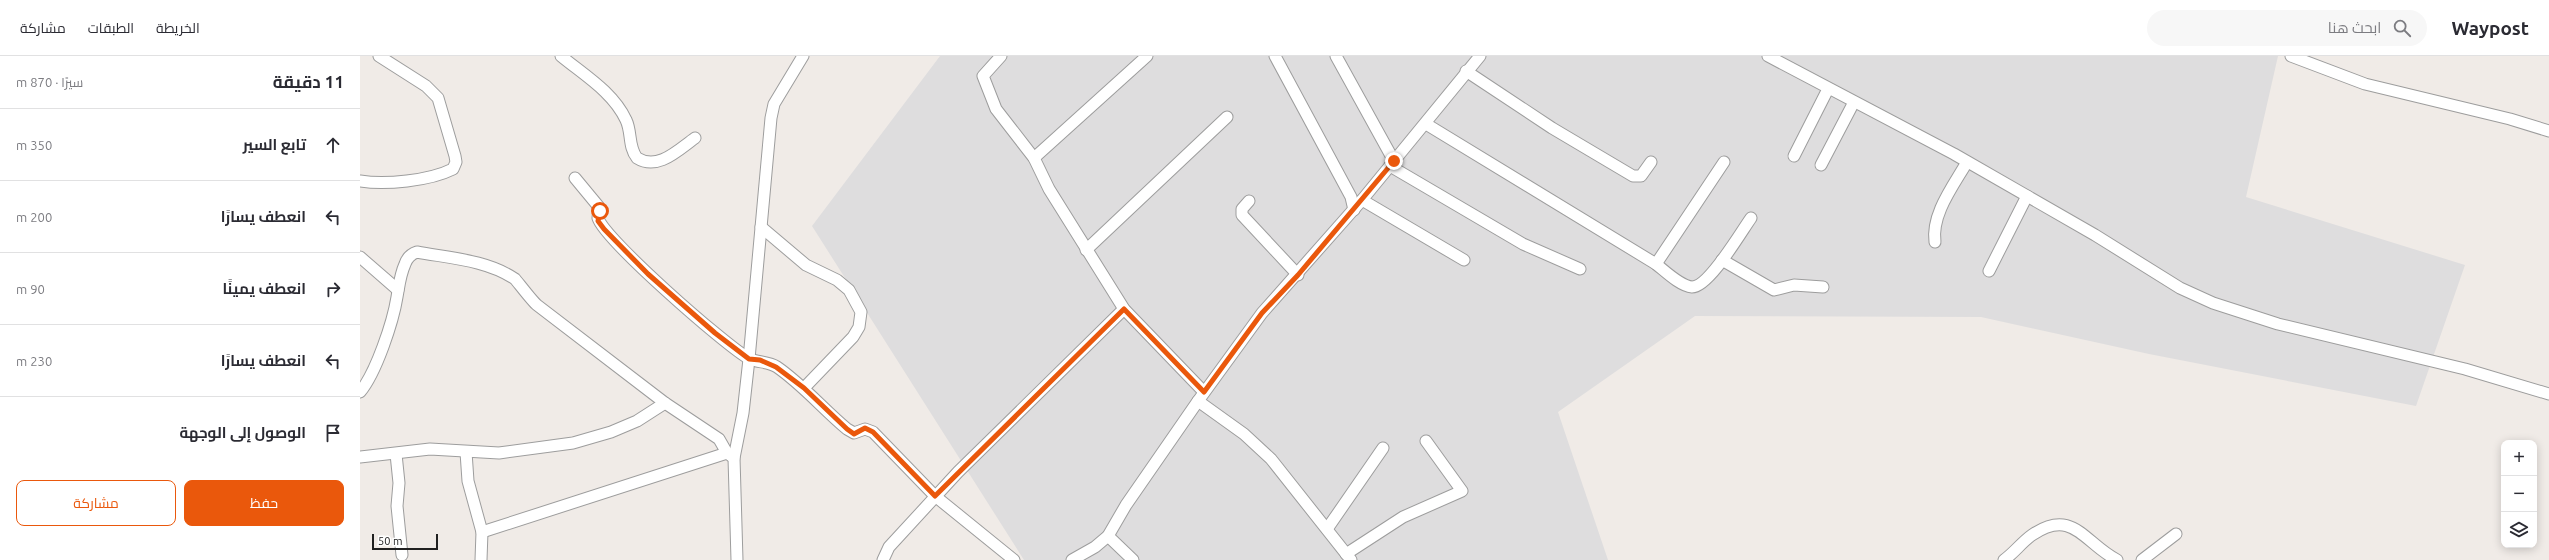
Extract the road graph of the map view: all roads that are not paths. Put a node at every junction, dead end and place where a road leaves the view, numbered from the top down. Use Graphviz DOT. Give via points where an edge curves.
graph roads {
  1 [pos="379,56"];
  2 [pos="561,56"];
  3 [pos="803,56"];
  4 [pos="1001,56"];
  5 [pos="1147,56"];
  6 [pos="1275,56"];
  7 [pos="1336,56"];
  8 [pos="1480,56"];
  9 [pos="1768,56"];
  10 [pos="2291,56"];
  11 [pos="1466,71"];
  12 [pos="1828,89"];
  13 [pos="1854,102"];
  14 [pos="1227,117"];
  15 [pos="1426,124"];
  16 [pos="2549,131"];
  17 [pos="695,138"];
  18 [pos="1794,156"];
  19 [pos="1034,158"];
  20 [pos="1651,162"];
  21 [pos="1724,162"];
  22 [pos="1967,162"];
  23 [pos="1392,164"];
  24 [pos="1821,165"];
  25 [pos="575,178"];
  26 [pos="360,181"];
  27 [pos="2027,196"];
  28 [pos="1362,200"];
  29 [pos="1249,201"];
  30 [pos="1354,210"];
  31 [pos="1751,218"];
  32 [pos="761,227"];
  33 [pos="1935,242"];
  34 [pos="1086,250"];
  35 [pos="360,257"];
  36 [pos="1464,260"];
  37 [pos="1722,260"];
  38 [pos="1656,264"];
  39 [pos="1580,269"];
  40 [pos="1989,272"];
  41 [pos="1298,275"];
  42 [pos="1823,288"];
  43 [pos="398,290"];
  44 [pos="1124,309"];
  45 [pos="749,359"];
  46 [pos="804,388"];
  47 [pos="360,392"];
  48 [pos="2549,394"];
  49 [pos="1201,397"];
  50 [pos="665,403"];
  51 [pos="1426,441"];
  52 [pos="1382,448"];
  53 [pos="466,452"];
  54 [pos="396,454"];
  55 [pos="731,456"];
  56 [pos="360,457"];
  57 [pos="935,496"];
  58 [pos="1327,529"];
  59 [pos="482,532"];
  60 [pos="2176,534"];
  61 [pos="1108,536"];
  62 [pos="402,555"];
  63 [pos="1349,557"];
  64 [pos="481,560"];
  65 [pos="737,560"];
  66 [pos="883,560"];
  67 [pos="1014,560"];
  68 [pos="1072,560"];
  69 [pos="1133,560"];
  70 [pos="2004,560"];
  71 [pos="2118,560"];
  72 [pos="2142,560"];
  1 -- 26 [label="street" via="426,86 438,98 450,133 456,162 453,170 433,176 380,184"];
  2 -- 17 [label="street" via="596,83 617,105 628,124 630,142 637,158 655,163"];
  3 -- 32 [label="street" via="774,104"];
  4 -- 19 [label="street" via="983,76 985,85 996,109"];
  5 -- 19 [label="street"];
  6 -- 30 [label="street" via="1351,197"];
  7 -- 23 [label="street"];
  8 -- 11 [label="street"];
  9 -- 12 [label="street"];
  10 -- 16 [label="street" via="2365,84 2510,118"];
  11 -- 15 [label="street"];
  11 -- 20 [label="street" via="1552,128 1633,176 1641,176"];
  12 -- 13 [label="street"];
  12 -- 18 [label="street"];
  13 -- 22 [label="street"];
  13 -- 24 [label="street"];
  14 -- 34 [label="street"];
  15 -- 23 [label="street"];
  15 -- 38 [label="street"];
  19 -- 34 [label="street" via="1049,189"];
  21 -- 38 [label="street"];
  22 -- 27 [label="street"];
  22 -- 33 [label="street" via="1939,214 1934,232"];
  23 -- 28 [label="street"];
  23 -- 39 [label="street" via="1523,244"];
  25 -- 45 [label="street" via="599,207 598,221 648,274"];
  27 -- 40 [label="street"];
  27 -- 48 [label="street" via="2180,288 2213,303 2278,324 2466,369"];
  28 -- 30 [label="street"];
  28 -- 36 [label="street"];
  29 -- 41 [label="street" via="1242,209 1242,215"];
  30 -- 41 [label="street"];
  31 -- 37 [label="street"];
  32 -- 45 [label="street"];
  32 -- 46 [label="street" via="806,265 843,284 856,300 861,312 859,328 853,337"];
  34 -- 44 [label="street"];
  35 -- 43 [label="street"];
  37 -- 38 [label="street" via="1705,281 1693,287 1684,284"];
  37 -- 42 [label="street" via="1774,290 1794,285"];
  41 -- 49 [label="street" via="1262,313"];
  43 -- 47 [label="street" via="378,359 367,384"];
  43 -- 50 [label="street" via="405,262 413,253 476,262 516,280 536,305"];
  44 -- 49 [label="street"];
  44 -- 57 [label="street"];
  45 -- 46 [label="street" via="760,360 776,367"];
  45 -- 55 [label="street" via="743,413"];
  46 -- 57 [label="street" via="854,434 865,428 873,432"];
  49 -- 58 [label="street" via="1258,445"];
  49 -- 61 [label="street" via="1126,505"];
  50 -- 53 [label="street" via="637,421 573,443 499,454"];
  50 -- 55 [label="street" via="719,439"];
  51 -- 63 [label="street" via="1462,491 1403,517"];
  52 -- 58 [label="street"];
  53 -- 54 [label="street" via="430,449"];
  53 -- 59 [label="street" via="468,481"];
  54 -- 56 [label="street"];
  54 -- 62 [label="street" via="399,483 397,506"];
  55 -- 59 [label="street"];
  55 -- 65 [label="street"];
  57 -- 66 [label="street" via="889,547"];
  57 -- 67 [label="street"];
  58 -- 63 [label="street"];
  59 -- 64 [label="street"];
  60 -- 72 [label="street"];
  61 -- 68 [label="street"];
  61 -- 69 [label="street"];
  70 -- 71 [label="street" via="2031,535 2052,524 2061,523 2076,530"];
}
